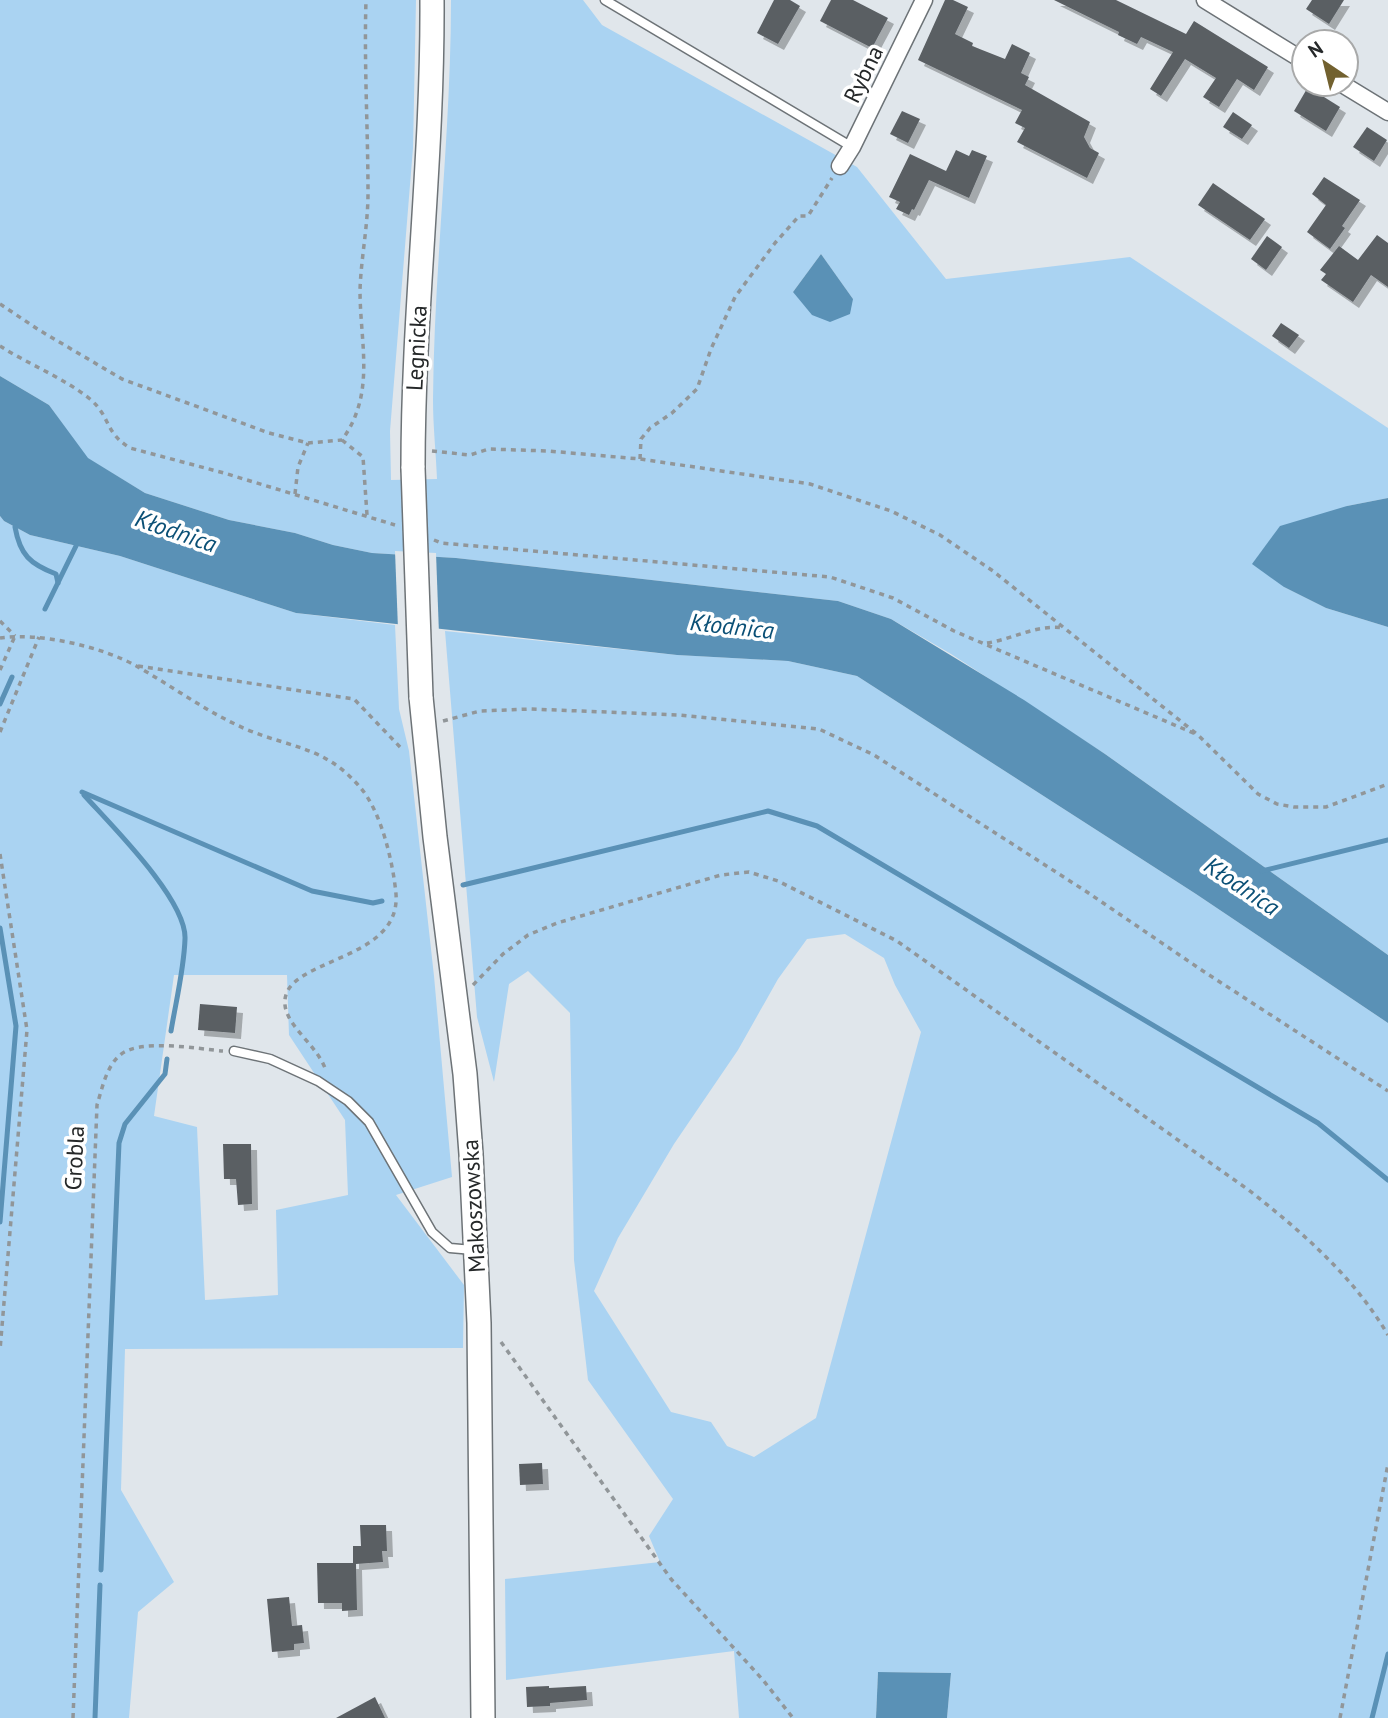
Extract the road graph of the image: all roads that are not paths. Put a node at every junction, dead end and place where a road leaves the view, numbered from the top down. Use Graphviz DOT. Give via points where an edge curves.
graph roads {
  1 [pos="432,0"];
  2 [pos="605,0"];
  3 [pos="925,0"];
  4 [pos="1205,0"];
  5 [pos="1290,52"];
  6 [pos="1360,95"];
  7 [pos="1388,112"];
  8 [pos="852,146"];
  9 [pos="840,166"];
  10 [pos="421,697"];
  11 [pos="234,1051"];
  12 [pos="476,1250"];
  13 [pos="483,1718"];
  1 -- 10 [label="main road, Legnicka, bridge" via="415,365"];
  2 -- 8 [label="lane"];
  3 -- 8 [label="street, Rybna"];
  4 -- 5 [label="street"];
  6 -- 7 [label="street"];
  8 -- 9 [label="street, Rybna"];
  10 -- 12 [label="main road, Makoszowska" via="466,1087"];
  11 -- 12 [label="lane" via="270,1059 348,1101 369,1122 440,1242 450,1248"];
  12 -- 13 [label="main road, Makoszowska"];
}
